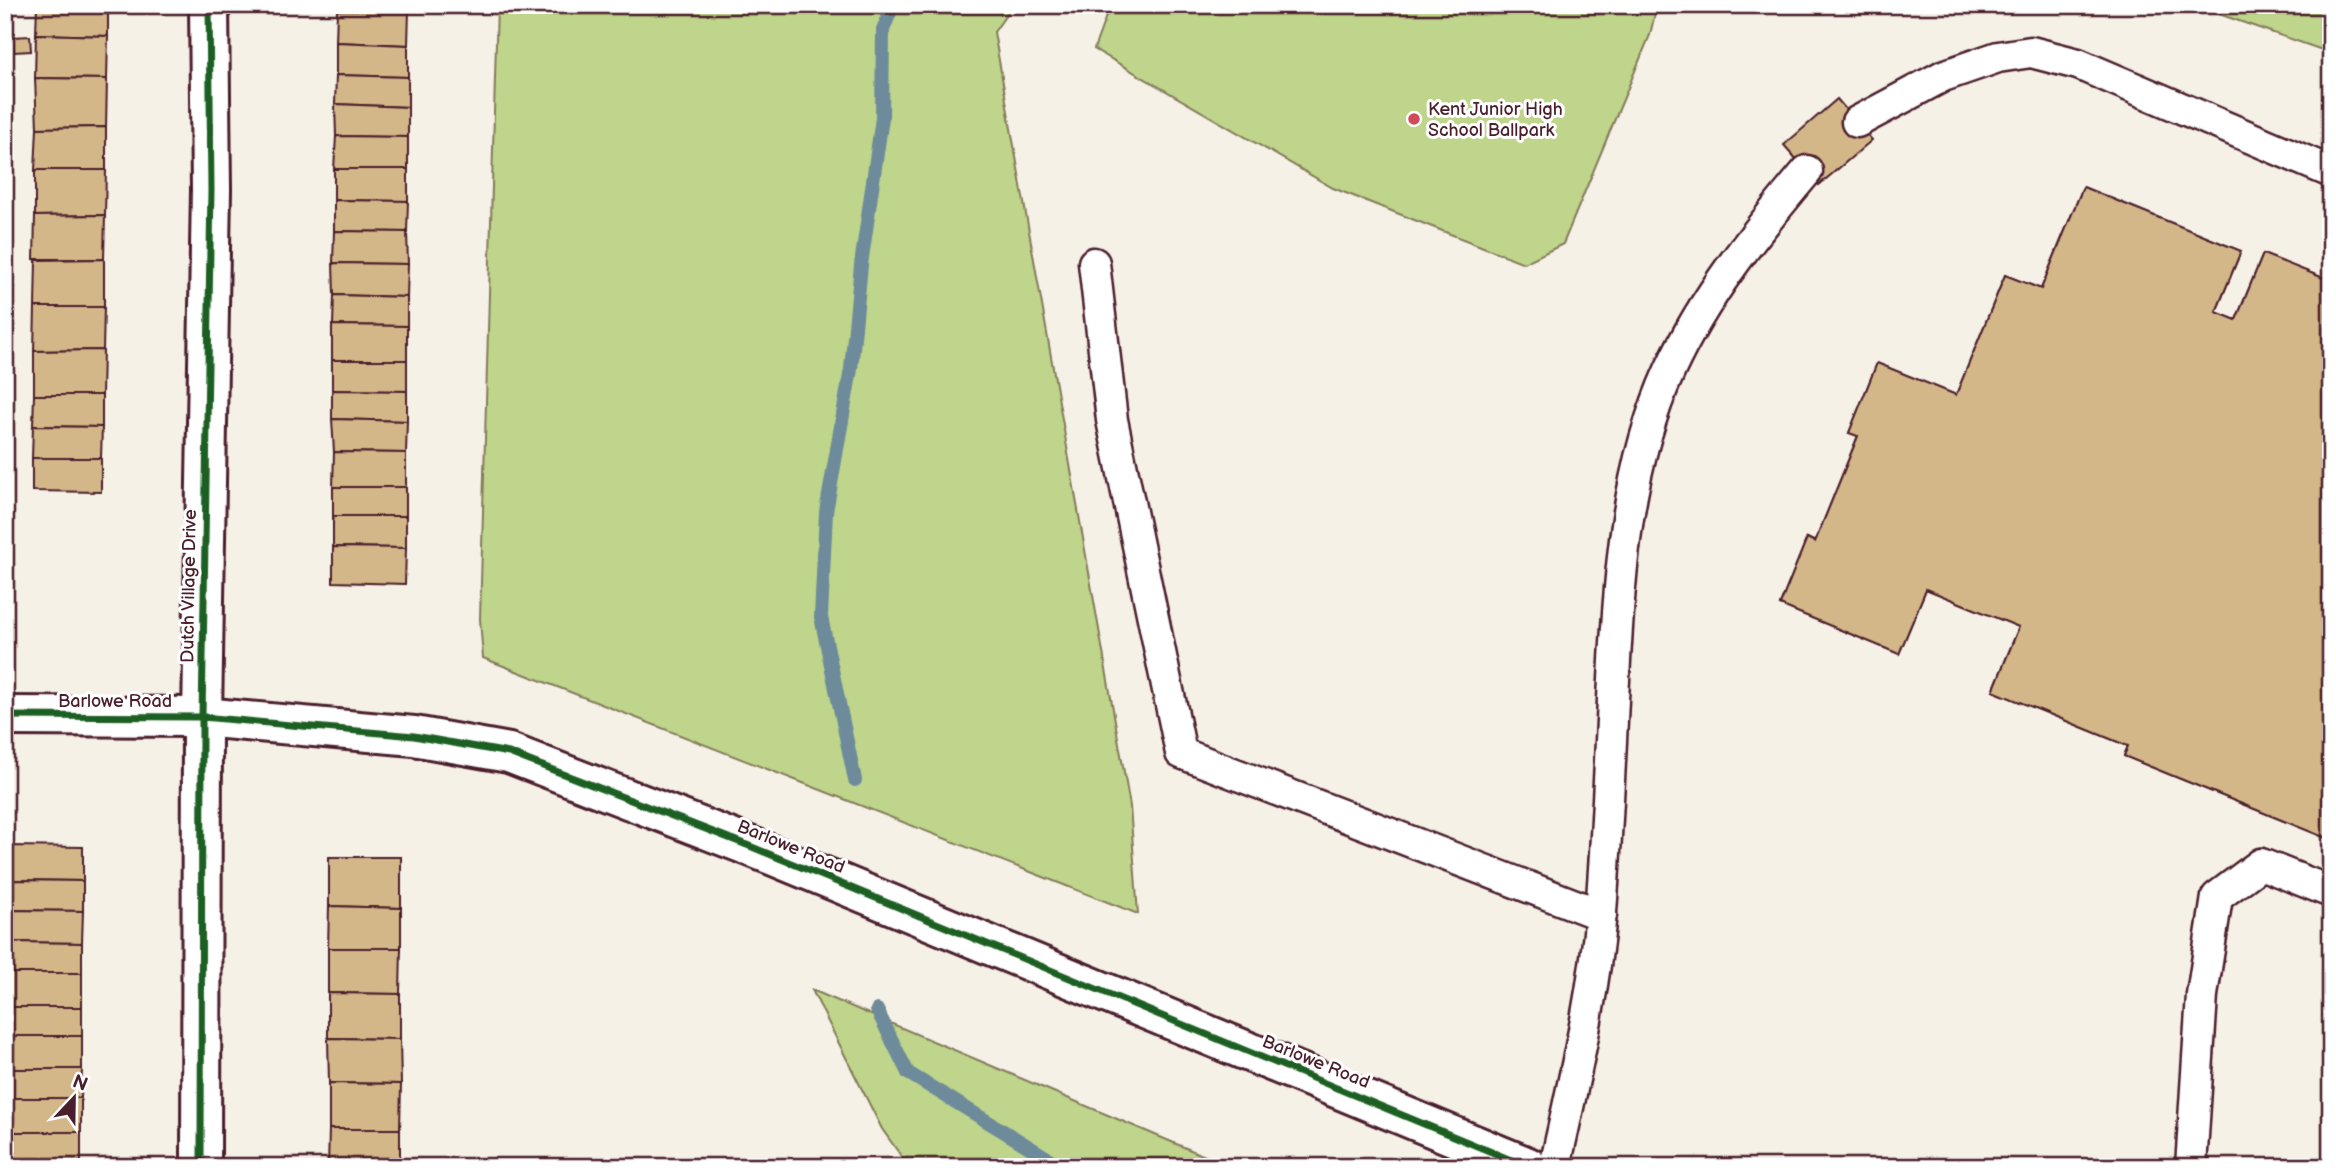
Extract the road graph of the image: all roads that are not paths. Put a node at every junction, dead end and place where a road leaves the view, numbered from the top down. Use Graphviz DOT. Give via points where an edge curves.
graph roads {
  1 [pos="209,5"];
  2 [pos="1857,122"];
  3 [pos="1807,171"];
  4 [pos="2331,172"];
  5 [pos="1094,263"];
  6 [pos="5,716"];
  7 [pos="202,717"];
  8 [pos="2331,892"];
  9 [pos="1601,915"];
  10 [pos="201,1167"];
  11 [pos="1528,1167"];
  12 [pos="1555,1167"];
  13 [pos="2192,1167"];
  1 -- 7 [label="street, Dutch Village Drive" via="211,190"];
  2 -- 4 [label="lane" via="1943,76 1998,57 2031,52 2078,64"];
  3 -- 9 [label="lane" via="1758,230 1700,313 1669,372 1647,436 1633,490 1617,597"];
  5 -- 9 [label="lane" via="1112,420 1181,753"];
  6 -- 7 [label="street, Barlowe Road"];
  7 -- 10 [label="street, Dutch Village Drive"];
  7 -- 11 [label="street, Barlowe Road" via="414,736 509,753 752,847"];
  8 -- 13 [label="lane" via="2261,864 2217,897 2202,995"];
  9 -- 12 [label="lane" via="1584,1031"];
}
